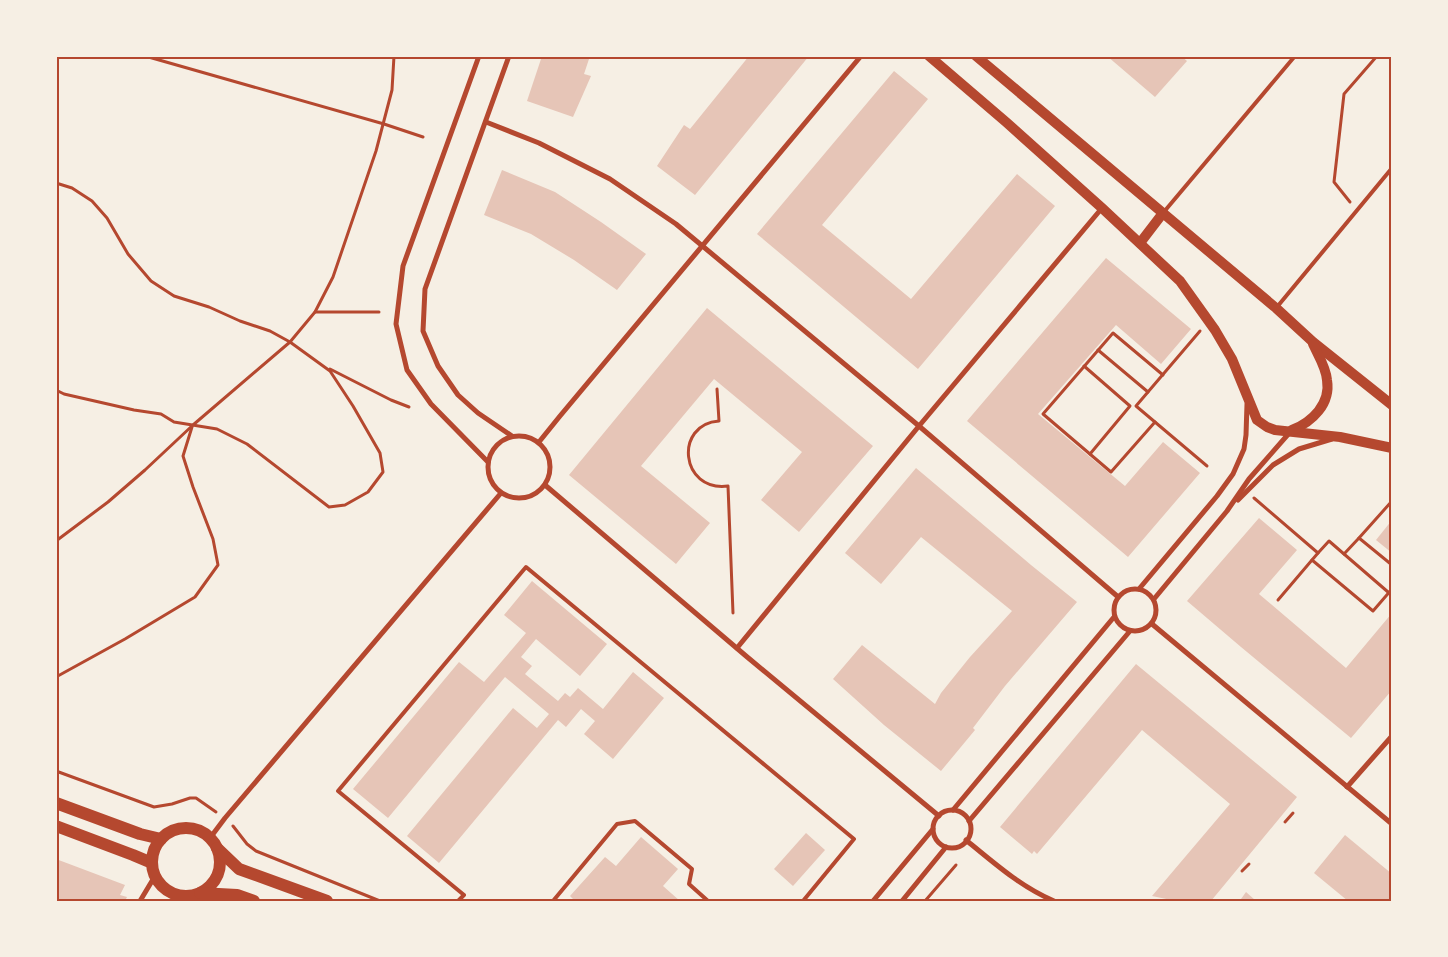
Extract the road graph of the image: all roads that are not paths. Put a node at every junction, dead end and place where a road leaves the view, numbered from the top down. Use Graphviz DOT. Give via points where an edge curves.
graph roads {
  1 [pos="480,56"];
  2 [pos="509,56"];
  3 [pos="861,56"];
  4 [pos="929,56"];
  5 [pos="976,56"];
  6 [pos="1295,56"];
  7 [pos="486,122"];
  8 [pos="1392,168"];
  9 [pos="1102,208"];
  10 [pos="1163,213"];
  11 [pos="1140,243"];
  12 [pos="702,246"];
  13 [pos="1276,308"];
  14 [pos="1313,342"];
  15 [pos="1247,396"];
  16 [pos="1392,405"];
  17 [pos="919,426"];
  18 [pos="1291,430"];
  19 [pos="512,436"];
  20 [pos="1340,437"];
  21 [pos="539,442"];
  22 [pos="1392,448"];
  23 [pos="488,462"];
  24 [pos="545,485"];
  25 [pos="501,493"];
  26 [pos="1227,511"];
  27 [pos="1139,589"];
  28 [pos="1118,596"];
  29 [pos="1154,599"];
  30 [pos="1114,617"];
  31 [pos="1152,624"];
  32 [pos="1130,631"];
  33 [pos="737,648"];
  34 [pos="1392,736"];
  35 [pos="1347,787"];
  36 [pos="56,803"];
  37 [pos="953,810"];
  38 [pos="939,816"];
  39 [pos="969,821"];
  40 [pos="1392,824"];
  41 [pos="56,826"];
  42 [pos="933,829"];
  43 [pos="161,839"];
  44 [pos="966,840"];
  45 [pos="213,843"];
  46 [pos="946,847"];
  47 [pos="152,863"];
  48 [pos="154,876"];
  49 [pos="200,893"];
  50 [pos="182,898"];
  51 [pos="140,901"];
  52 [pos="254,901"];
  53 [pos="327,901"];
  54 [pos="458,901"];
  55 [pos="553,901"];
  56 [pos="708,901"];
  57 [pos="803,901"];
  58 [pos="873,901"];
  59 [pos="902,901"];
  60 [pos="1054,901"];
  1 -- 23 [label="street" via="403,266 396,324 407,370 431,404"];
  2 -- 7 [label="street"];
  3 -- 12 [label="street"];
  4 -- 9 [label="main road"];
  5 -- 10 [label="main road"];
  6 -- 10 [label="lane"];
  7 -- 12 [label="street" via="539,143 610,179"];
  7 -- 19 [label="street" via="425,289 423,331 438,366 458,395"];
  8 -- 13 [label="lane"];
  9 -- 11 [label="main road"];
  9 -- 17 [label="street"];
  10 -- 11 [label="main road"];
  10 -- 13 [label="main road"];
  11 -- 15 [label="main road" via="1180,281 1215,330 1232,359"];
  12 -- 17 [label="street"];
  12 -- 21 [label="street"];
  13 -- 14 [label="main road"];
  14 -- 16 [label="main road"];
  14 -- 18 [label="main road" via="1328,381 1327,391 1320,410 1304,425"];
  15 -- 18 [label="main road" via="1257,420 1275,430"];
  15 -- 27 [label="street" via="1244,449 1233,474"];
  17 -- 28 [label="street"];
  17 -- 33 [label="street"];
  18 -- 20 [label="main road"];
  18 -- 26 [label="street" via="1249,479"];
  19 -- 21 [label="street" via="533,438"];
  19 -- 23 [label="street" via="496,446"];
  20 -- 22 [label="main road"];
  20 -- 26 [label="street" via="1299,449 1274,465"];
  21 -- 24 [label="street" via="551,464"];
  23 -- 25 [label="street" via="490,479"];
  24 -- 25 [label="street" via="530,497 510,497"];
  24 -- 33 [label="street"];
  25 -- 45 [label="street" via="263,773"];
  26 -- 29 [label="street"];
  27 -- 28 [label="street" via="1129,589"];
  27 -- 29 [label="street"];
  28 -- 30 [label="street" via="1114,603"];
  29 -- 31 [label="street" via="1156,613"];
  30 -- 32 [label="street"];
  30 -- 37 [label="street"];
  31 -- 32 [label="street"];
  31 -- 35 [label="street"];
  32 -- 39 [label="street"];
  33 -- 38 [label="street"];
  34 -- 35 [label="street"];
  35 -- 40 [label="street"];
  36 -- 43 [label="main road"];
  37 -- 38 [label="street"];
  37 -- 39 [label="street" via="965,815"];
  38 -- 42 [label="street"];
  39 -- 44 [label="street" via="971,827"];
  41 -- 47 [label="main road"];
  42 -- 46 [label="street" via="937,840"];
  42 -- 58 [label="street"];
  43 -- 45 [label="main road" via="170,832 190,829 201,832"];
  43 -- 47 [label="main road"];
  44 -- 46 [label="street" via="958,846"];
  44 -- 60 [label="street" via="1013,878"];
  45 -- 49 [label="main road" via="219,869 208,887"];
  45 -- 53 [label="main road" via="239,869"];
  46 -- 59 [label="street"];
  47 -- 48 [label="main road"];
  48 -- 50 [label="main road" via="168,891"];
  48 -- 51 [label="street"];
  49 -- 50 [label="main road"];
  49 -- 52 [label="main road" via="237,895"];
  54 -- 57 [label="lane" via="464,895 338,791 526,567 854,839"];
  55 -- 56 [label="lane" via="616,824 635,821 692,869 689,884"];
}
